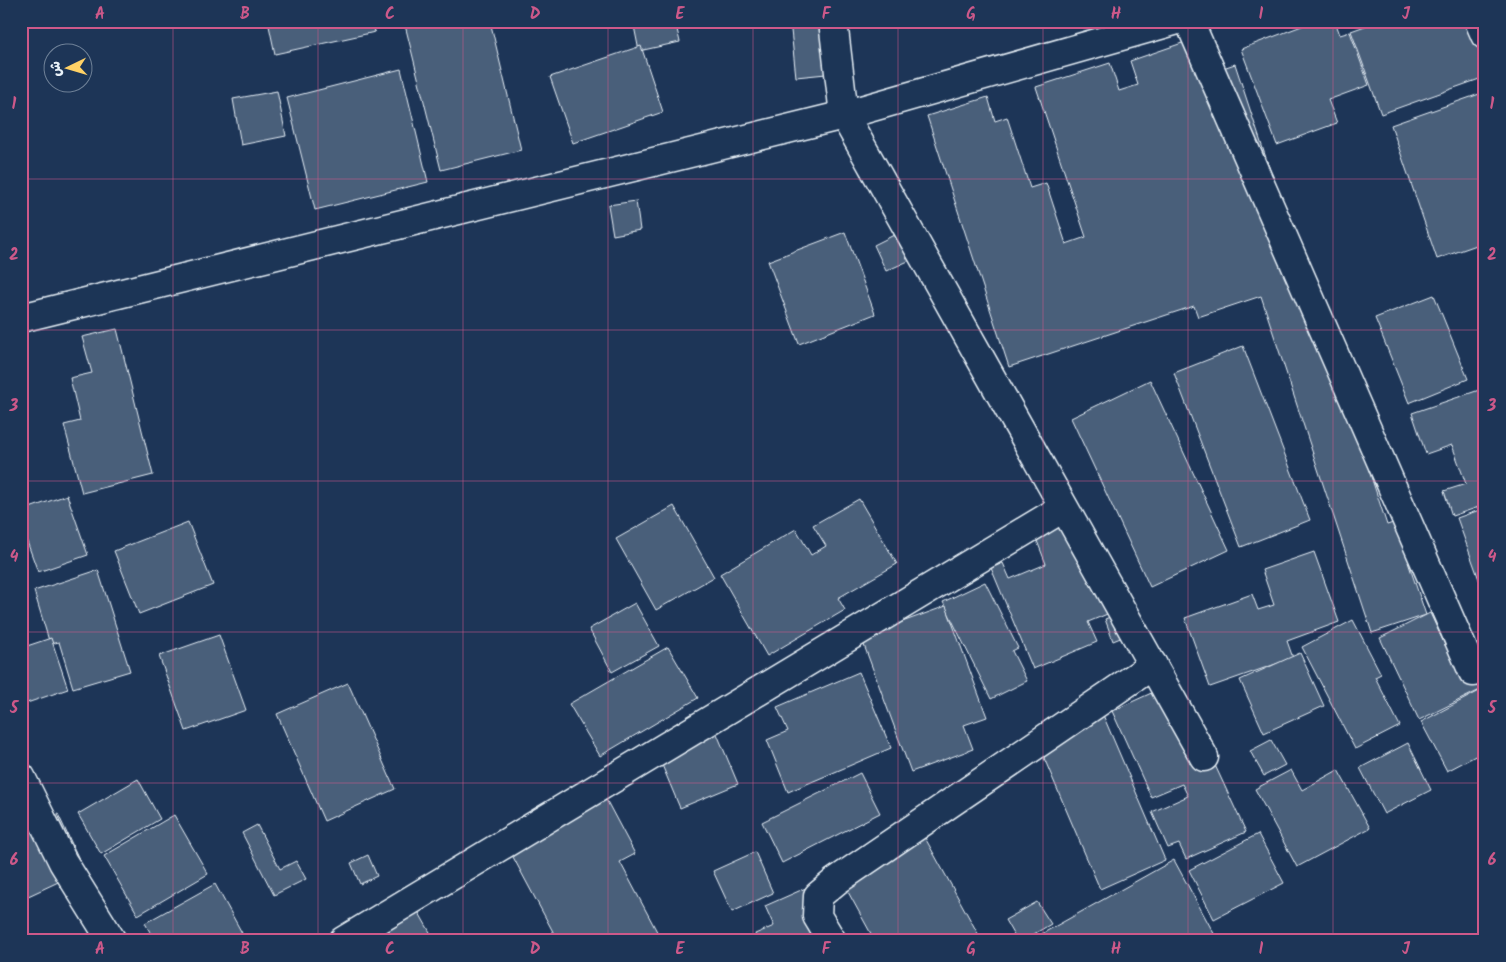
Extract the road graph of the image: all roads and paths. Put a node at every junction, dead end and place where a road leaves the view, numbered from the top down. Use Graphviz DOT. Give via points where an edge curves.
graph roads {
  1 [pos="833,21"];
  2 [pos="1174,21"];
  3 [pos="1189,21"];
  4 [pos="1479,21"];
  5 [pos="1485,34"];
  6 [pos="844,115"];
  7 [pos="21,318"];
  8 [pos="1063,508"];
  9 [pos="1153,665"];
  10 [pos="1473,672"];
  11 [pos="1204,757"];
  12 [pos="21,777"];
  13 [pos="112,941"];
  14 [pos="343,941"];
  15 [pos="832,941"];
  1 -- 6 [label="street"];
  2 -- 6 [label="street"];
  3 -- 10 [label="street"];
  4 -- 5 [label="street"];
  6 -- 7 [label="street"];
  6 -- 8 [label="street"];
  8 -- 9 [label="street"];
  8 -- 14 [label="street"];
  9 -- 11 [label="street"];
  9 -- 15 [label="street" via="818,896 817,916"];
  12 -- 13 [label="street" via="63,862"];
}
